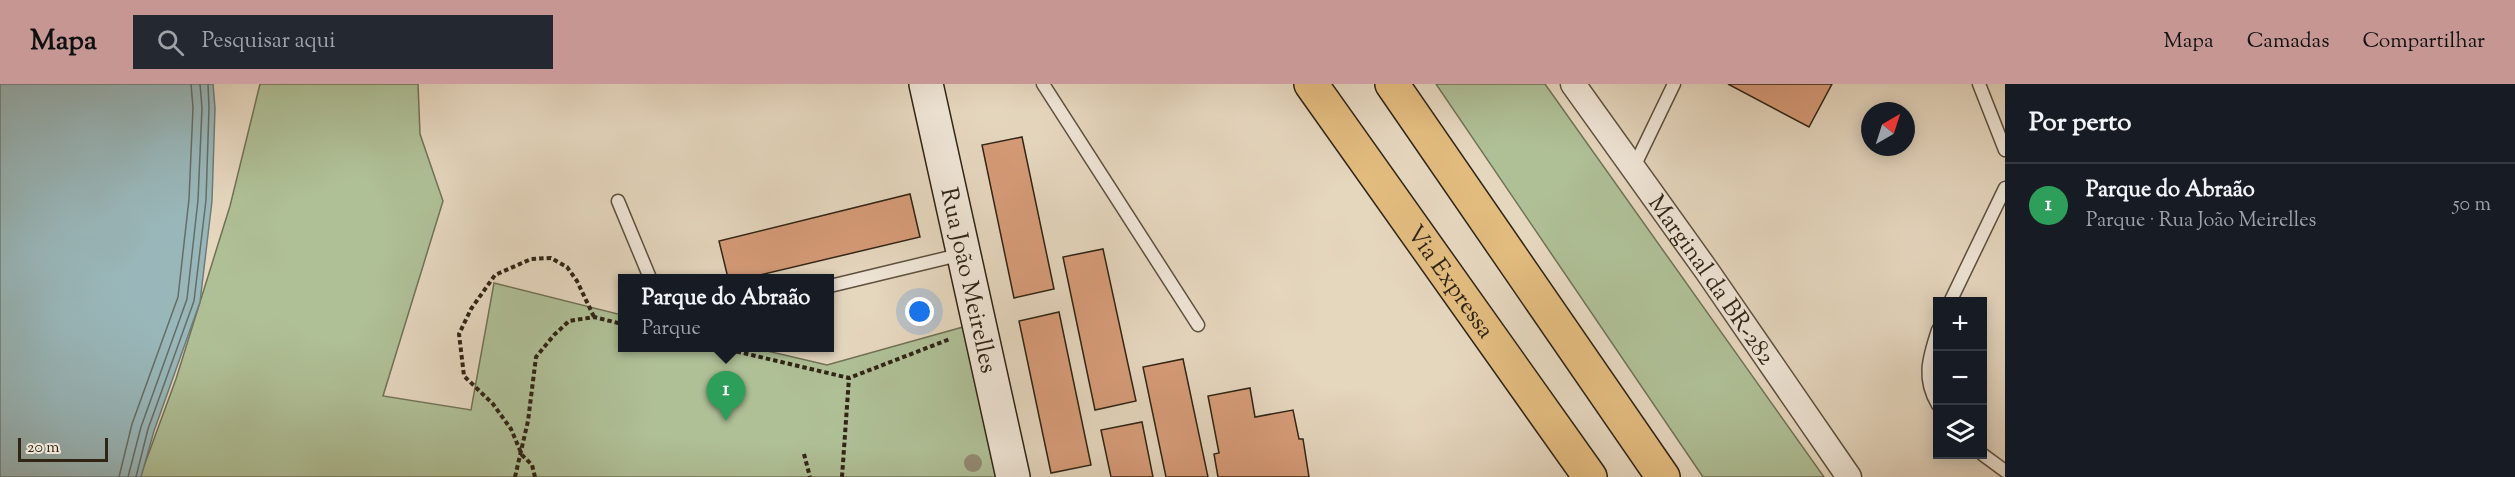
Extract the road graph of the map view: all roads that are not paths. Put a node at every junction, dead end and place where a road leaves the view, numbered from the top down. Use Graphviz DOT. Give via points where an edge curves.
graph roads {
  1 [pos="926,84"];
  2 [pos="1043,84"];
  3 [pos="1311,84"];
  4 [pos="1392,84"];
  5 [pos="1573,84"];
  6 [pos="1674,84"];
  7 [pos="1979,84"];
  8 [pos="2005,150"];
  9 [pos="1633,169"];
  10 [pos="2005,188"];
  11 [pos="618,201"];
  12 [pos="963,254"];
  13 [pos="648,274"];
  14 [pos="834,284"];
  15 [pos="1952,297"];
  16 [pos="1198,325"];
  17 [pos="1933,346"];
  18 [pos="1933,397"];
  19 [pos="1987,457"];
  20 [pos="2005,471"];
  21 [pos="1013,477"];
  22 [pos="1590,477"];
  23 [pos="1663,477"];
  24 [pos="1849,477"];
  1 -- 12 [label="main road, Rua João Meirelles"];
  2 -- 16 [label="lane"];
  3 -- 22 [label="highway, Via Expressa"];
  4 -- 23 [label="highway"];
  5 -- 9 [label="street, Marginal da BR-282"];
  6 -- 9 [label="lane"];
  7 -- 8 [label="lane"];
  9 -- 24 [label="street, Marginal da BR-282"];
  10 -- 15 [label="lane"];
  11 -- 13 [label="lane"];
  12 -- 14 [label="lane"];
  12 -- 21 [label="main road, Rua João Meirelles"];
  17 -- 18 [label="lane" via="1928,362 1929,390"];
  19 -- 20 [label="lane"];
}
